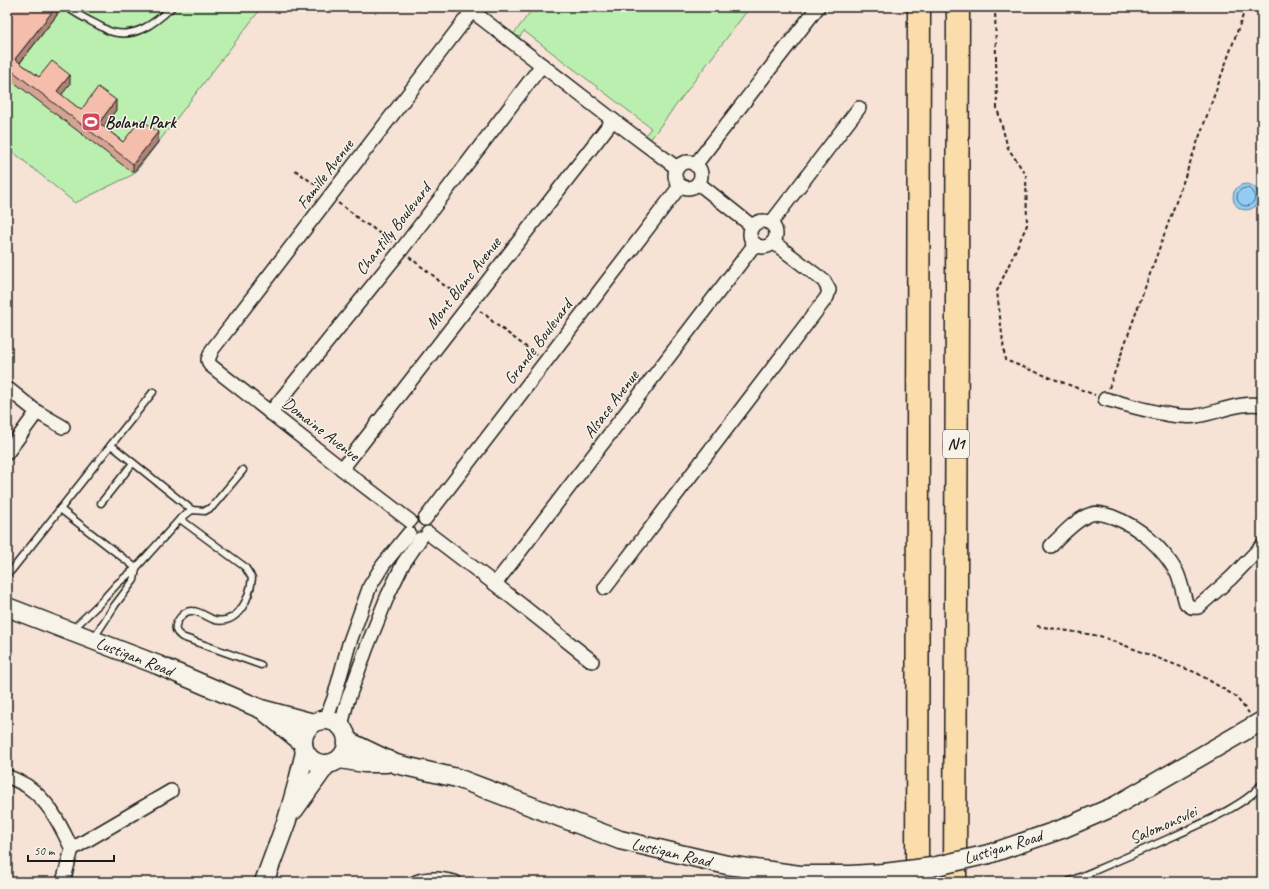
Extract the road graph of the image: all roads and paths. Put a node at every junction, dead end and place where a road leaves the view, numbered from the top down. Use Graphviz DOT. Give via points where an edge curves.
graph roads {
  1 [pos="66,7"];
  2 [pos="172,7"];
  3 [pos="818,7"];
  4 [pos="919,7"];
  5 [pos="958,7"];
  6 [pos="995,7"];
  7 [pos="1246,7"];
  8 [pos="474,9"];
  9 [pos="542,65"];
  10 [pos="859,108"];
  11 [pos="613,120"];
  12 [pos="695,165"];
  13 [pos="677,168"];
  14 [pos="294,170"];
  15 [pos="698,183"];
  16 [pos="680,186"];
  17 [pos="330,196"];
  18 [pos="771,224"];
  19 [pos="752,226"];
  20 [pos="773,242"];
  21 [pos="755,244"];
  22 [pos="400,250"];
  23 [pos="470,304"];
  24 [pos="545,362"];
  25 [pos="210,365"];
  26 [pos="7,388"];
  27 [pos="154,392"];
  28 [pos="1105,398"];
  29 [pos="1262,405"];
  30 [pos="36,412"];
  31 [pos="270,413"];
  32 [pos="63,427"];
  33 [pos="111,445"];
  34 [pos="7,453"];
  35 [pos="134,463"];
  36 [pos="342,468"];
  37 [pos="243,470"];
  38 [pos="101,503"];
  39 [pos="60,509"];
  40 [pos="192,510"];
  41 [pos="180,519"];
  42 [pos="417,532"];
  43 [pos="1050,546"];
  44 [pos="1262,546"];
  45 [pos="136,568"];
  46 [pos="11,571"];
  47 [pos="372,583"];
  48 [pos="495,584"];
  49 [pos="605,588"];
  50 [pos="390,591"];
  51 [pos="7,607"];
  52 [pos="358,617"];
  53 [pos="376,624"];
  54 [pos="1038,626"];
  55 [pos="71,631"];
  56 [pos="93,640"];
  57 [pos="592,661"];
  58 [pos="261,665"];
  59 [pos="261,709"];
  60 [pos="1260,726"];
  61 [pos="332,727"];
  62 [pos="304,748"];
  63 [pos="333,762"];
  64 [pos="396,764"];
  65 [pos="7,776"];
  66 [pos="1262,782"];
  67 [pos="171,792"];
  68 [pos="287,820"];
  69 [pos="72,849"];
  70 [pos="64,882"];
  71 [pos="264,882"];
  72 [pos="416,882"];
  73 [pos="455,882"];
  74 [pos="917,882"];
  75 [pos="955,882"];
  76 [pos="1068,882"];
  1 -- 2 [label="lane" via="110,31 121,34 145,28"];
  3 -- 12 [label="street"];
  4 -- 74 [label="highway, N1"];
  5 -- 75 [label="highway, N1"];
  6 -- 28 [label="path" via="997,108 1008,148 1026,175 1027,225 997,291 1005,360"];
  7 -- 28 [label="path"];
  8 -- 9 [label="street"];
  8 -- 17 [label="street, Famille Avenue"];
  9 -- 11 [label="street"];
  9 -- 22 [label="street, Chantilly Boulevard"];
  10 -- 18 [label="street"];
  11 -- 13 [label="street"];
  11 -- 23 [label="street, Mont Blanc Avenue"];
  12 -- 13 [label="street" via="682,164"];
  12 -- 15 [label="street" via="700,170"];
  13 -- 16 [label="street" via="674,174"];
  14 -- 17 [label="path"];
  15 -- 16 [label="street" via="693,187"];
  15 -- 19 [label="street"];
  16 -- 24 [label="street, Grande Boulevard"];
  17 -- 22 [label="path"];
  17 -- 25 [label="street, Famille Avenue" via="212,350 208,360"];
  18 -- 19 [label="street" via="764,221"];
  18 -- 20 [label="street" via="776,235"];
  19 -- 21 [label="street" via="751,239"];
  20 -- 21 [label="street" via="762,247"];
  20 -- 49 [label="street" via="824,281 828,290 827,297"];
  21 -- 48 [label="street, Alsace Avenue"];
  22 -- 23 [label="path"];
  22 -- 31 [label="street, Chantilly Boulevard"];
  23 -- 24 [label="path"];
  23 -- 36 [label="street, Mont Blanc Avenue"];
  24 -- 42 [label="street, Grande Boulevard" via="425,519 418,517"];
  25 -- 31 [label="street, Domaine Avenue"];
  26 -- 30 [label="street"];
  27 -- 33 [label="lane"];
  28 -- 29 [label="street" via="1149,410 1194,416 1241,405"];
  30 -- 32 [label="street"];
  30 -- 34 [label="street"];
  31 -- 36 [label="street, Domaine Avenue"];
  33 -- 35 [label="lane"];
  33 -- 39 [label="lane"];
  35 -- 38 [label="lane"];
  35 -- 40 [label="lane"];
  36 -- 42 [label="street, Domaine Avenue"];
  37 -- 40 [label="lane" via="212,507 205,511"];
  39 -- 45 [label="lane"];
  39 -- 46 [label="lane"];
  40 -- 41 [label="lane"];
  41 -- 45 [label="lane"];
  41 -- 58 [label="lane" via="245,567 252,578 247,600 238,614 221,621 192,611 188,612 177,623 178,634"];
  42 -- 47 [label="street" via="383,565"];
  42 -- 48 [label="street, Domaine Avenue"];
  42 -- 50 [label="street"];
  43 -- 44 [label="street" via="1087,516 1102,514 1118,519 1140,531 1160,550 1178,574 1186,602 1193,608 1198,607 1225,583"];
  45 -- 55 [label="lane"];
  45 -- 56 [label="lane" via="134,580"];
  47 -- 50 [label="street"];
  47 -- 52 [label="street"];
  48 -- 57 [label="street, Domaine Avenue"];
  50 -- 53 [label="street"];
  51 -- 55 [label="main road, Lustigan Road"];
  52 -- 53 [label="street"];
  52 -- 61 [label="street" via="336,690"];
  53 -- 61 [label="street" via="347,702"];
  54 -- 60 [label="path" via="1100,636 1197,673 1235,696"];
  55 -- 56 [label="main road, Lustigan Road"];
  56 -- 59 [label="main road, Lustigan Road"];
  59 -- 61 [label="main road, Lustigan Road"];
  59 -- 62 [label="main road, Lustigan Road"];
  60 -- 64 [label="main road, Lustigan Road, bridge" via="1115,806 1062,829 989,854 932,866 850,875 800,875 727,865 620,840 457,778"];
  61 -- 62 [label="main road" via="305,732"];
  61 -- 63 [label="main road" via="347,748 344,754"];
  61 -- 64 [label="main road, Lustigan Road"];
  62 -- 63 [label="main road" via="314,762"];
  62 -- 68 [label="main road"];
  63 -- 64 [label="main road, Lustigan Road"];
  63 -- 68 [label="main road"];
  65 -- 69 [label="street" via="26,785 44,801 58,819"];
  66 -- 76 [label="lane, Salomonsvlei" via="1250,796 1219,816"];
  67 -- 69 [label="street"];
  68 -- 71 [label="main road"];
  69 -- 70 [label="street"];
  72 -- 73 [label="street" via="424,878"];
}
